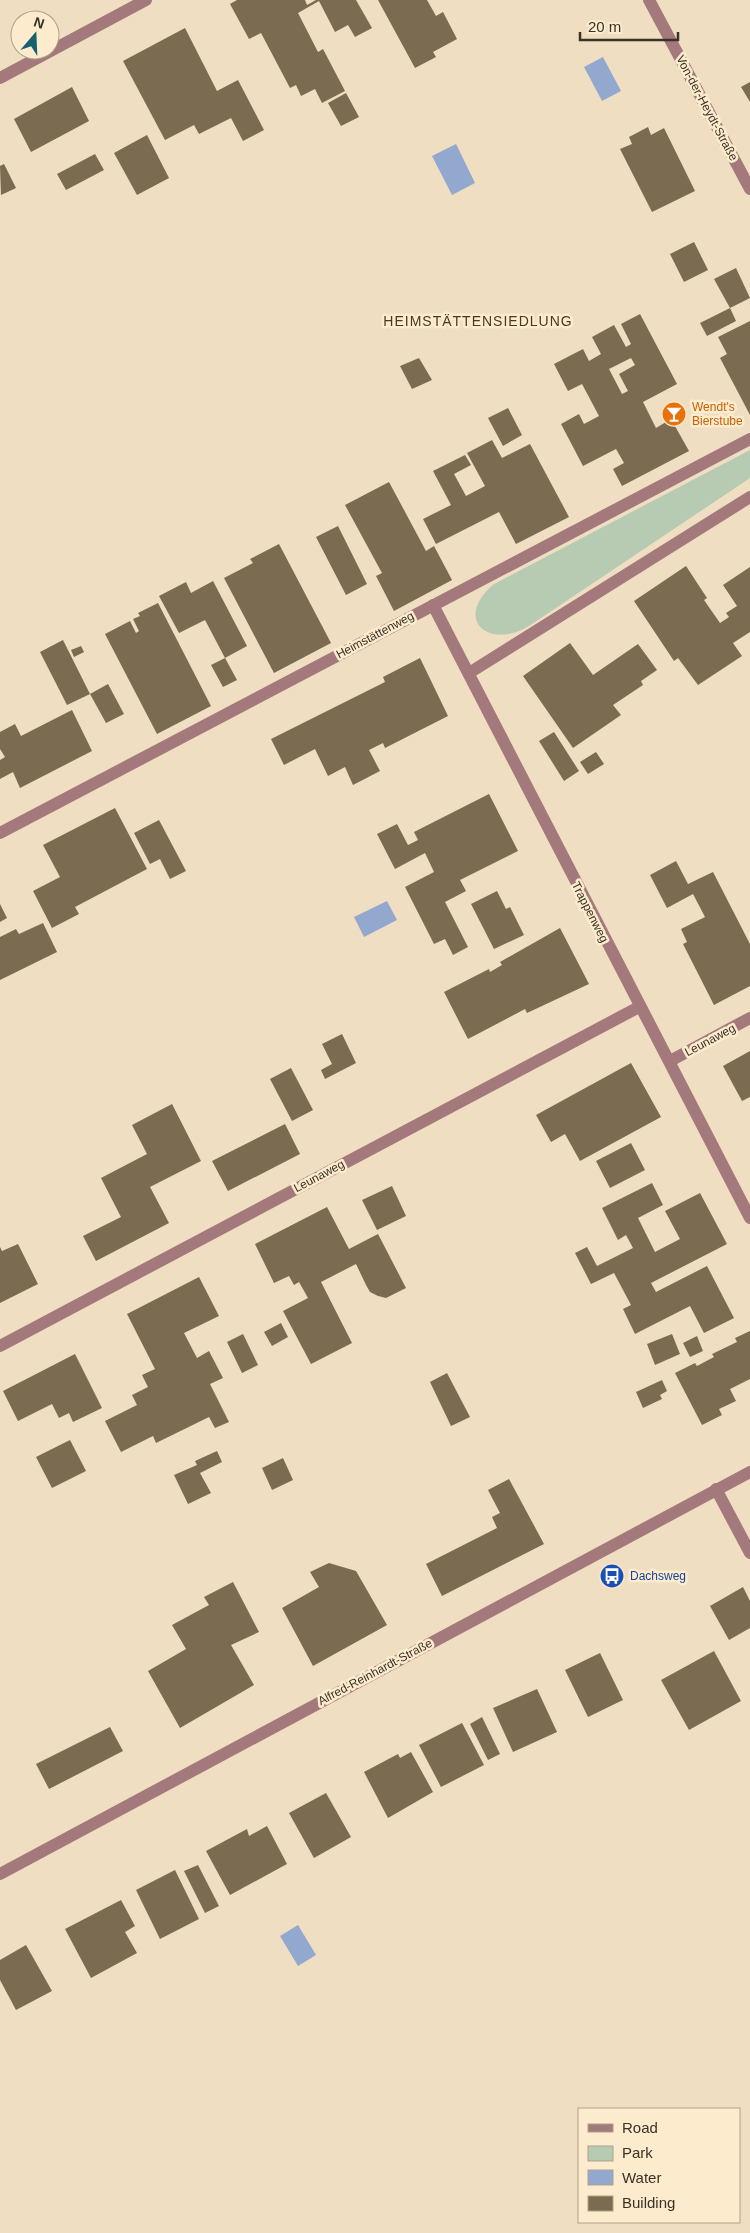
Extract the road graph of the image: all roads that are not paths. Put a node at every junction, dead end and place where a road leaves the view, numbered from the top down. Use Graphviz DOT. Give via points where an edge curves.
graph roads {
  1 [pos="146,0"];
  2 [pos="649,0"];
  3 [pos="0,78"];
  4 [pos="750,189"];
  5 [pos="750,439"];
  6 [pos="750,497"];
  7 [pos="432,605"];
  8 [pos="469,673"];
  9 [pos="0,833"];
  10 [pos="639,1007"];
  11 [pos="750,1018"];
  12 [pos="670,1061"];
  13 [pos="750,1218"];
  14 [pos="0,1346"];
  15 [pos="750,1472"];
  16 [pos="716,1489"];
  17 [pos="750,1552"];
  18 [pos="0,1874"];
  1 -- 3 [label="street"];
  2 -- 4 [label="street, Von-der-Heydt-Straße"];
  5 -- 7 [label="street, Heimstättenweg"];
  6 -- 8 [label="street"];
  7 -- 8 [label="street, Trappenweg"];
  7 -- 9 [label="street, Heimstättenweg"];
  8 -- 10 [label="street, Trappenweg"];
  10 -- 12 [label="street, Trappenweg"];
  10 -- 14 [label="street, Leunaweg"];
  11 -- 12 [label="street, Leunaweg"];
  12 -- 13 [label="street, Trappenweg"];
  15 -- 16 [label="street, Alfred-Reinhardt-Straße"];
  16 -- 17 [label="street"];
  16 -- 18 [label="street, Alfred-Reinhardt-Straße"];
}
